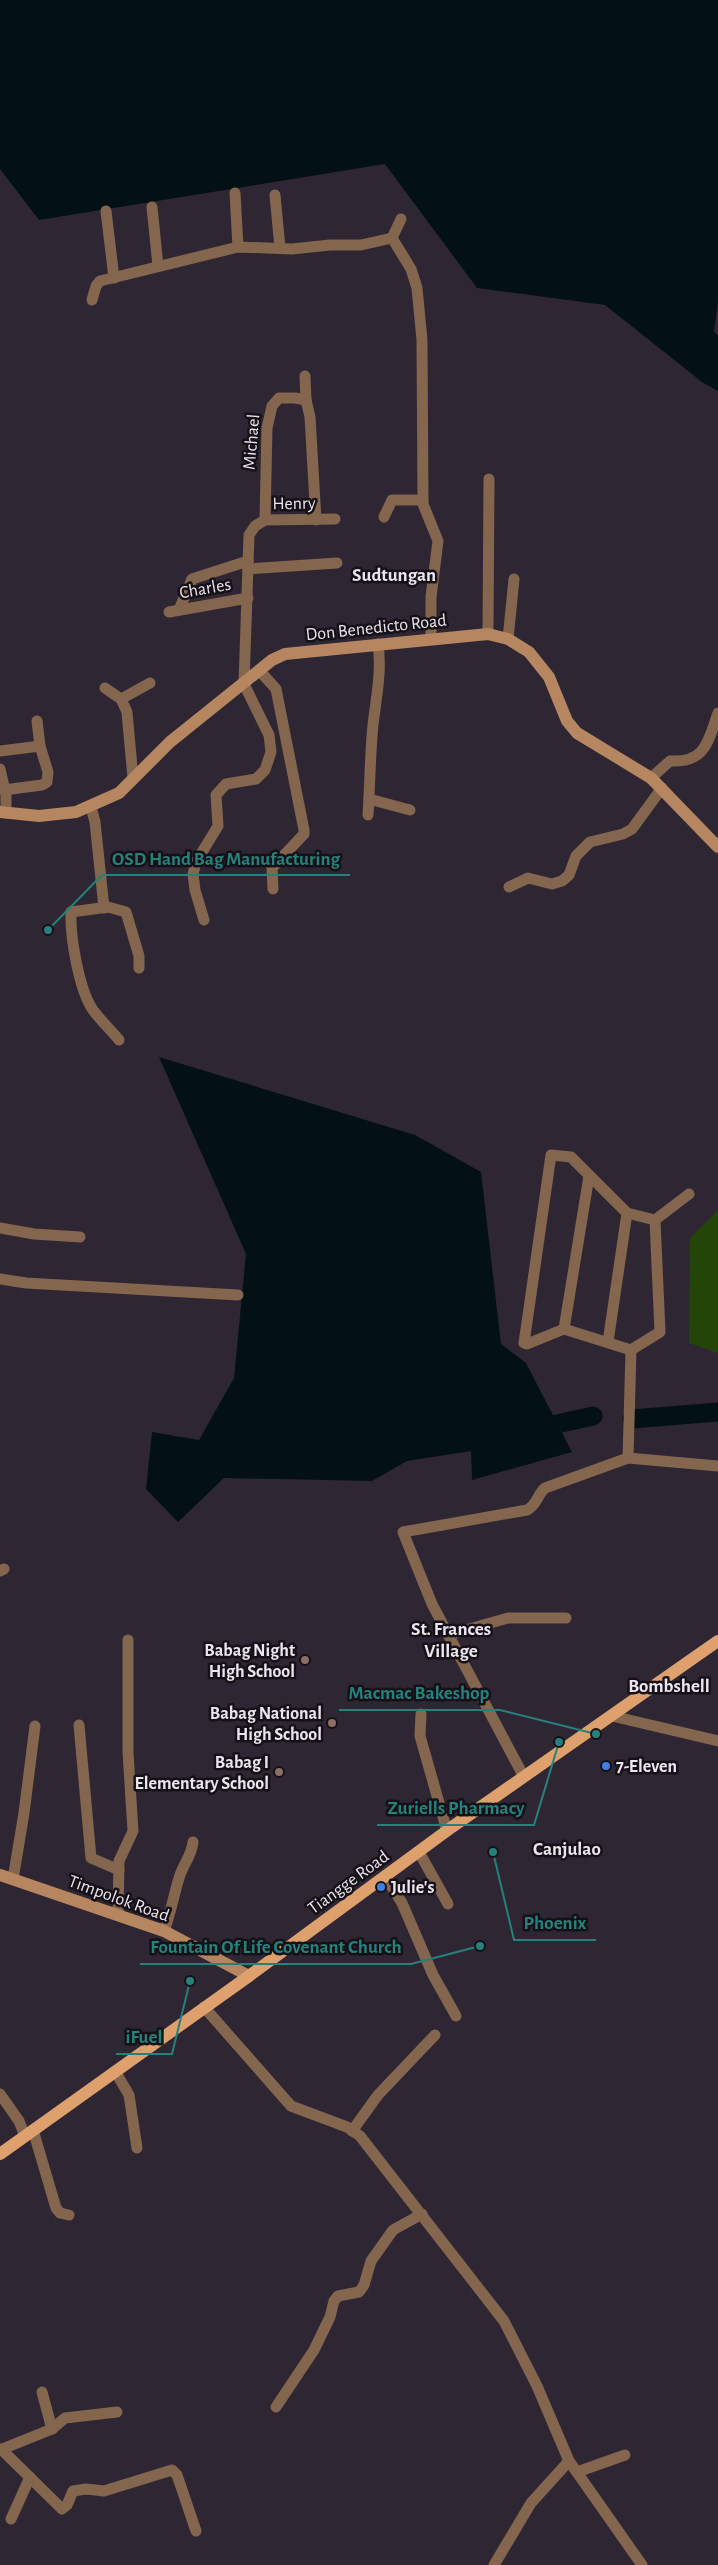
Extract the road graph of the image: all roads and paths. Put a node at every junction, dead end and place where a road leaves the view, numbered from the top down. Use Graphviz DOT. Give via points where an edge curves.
graph roads {
  1 [pos="234,193"];
  2 [pos="275,195"];
  3 [pos="152,207"];
  4 [pos="106,211"];
  5 [pos="402,219"];
  6 [pos="392,238"];
  7 [pos="238,247"];
  8 [pos="280,248"];
  9 [pos="158,266"];
  10 [pos="114,278"];
  11 [pos="92,300"];
  12 [pos="305,376"];
  13 [pos="306,400"];
  14 [pos="490,479"];
  15 [pos="423,500"];
  16 [pos="384,517"];
  17 [pos="335,519"];
  18 [pos="316,520"];
  19 [pos="260,523"];
  20 [pos="337,563"];
  21 [pos="248,565"];
  22 [pos="514,579"];
  23 [pos="248,598"];
  24 [pos="488,634"];
  25 [pos="431,638"];
  26 [pos="508,639"];
  27 [pos="378,644"];
  28 [pos="259,670"];
  29 [pos="150,683"];
  30 [pos="244,684"];
  31 [pos="105,688"];
  32 [pos="121,699"];
  33 [pos="718,712"];
  34 [pos="37,722"];
  35 [pos="40,746"];
  36 [pos="0,751"];
  37 [pos="0,769"];
  38 [pos="133,778"];
  39 [pos="651,778"];
  40 [pos="662,788"];
  41 [pos="4,790"];
  42 [pos="369,799"];
  43 [pos="91,807"];
  44 [pos="410,810"];
  45 [pos="3,812"];
  46 [pos="368,815"];
  47 [pos="718,847"];
  48 [pos="509,888"];
  49 [pos="273,889"];
  50 [pos="104,908"];
  51 [pos="204,920"];
  52 [pos="139,968"];
  53 [pos="119,1040"];
  54 [pos="589,1176"];
  55 [pos="689,1194"];
  56 [pos="626,1213"];
  57 [pos="655,1220"];
  58 [pos="0,1228"];
  59 [pos="80,1237"];
  60 [pos="0,1279"];
  61 [pos="238,1295"];
  62 [pos="564,1329"];
  63 [pos="608,1342"];
  64 [pos="631,1350"];
  65 [pos="628,1458"];
  66 [pos="718,1466"];
  67 [pos="566,1618"];
  68 [pos="448,1635"];
  69 [pos="128,1640"];
  70 [pos="718,1641"];
  71 [pos="421,1714"];
  72 [pos="612,1716"];
  73 [pos="79,1725"];
  74 [pos="35,1726"];
  75 [pos="718,1741"];
  76 [pos="524,1777"];
  77 [pos="447,1831"];
  78 [pos="193,1842"];
  79 [pos="419,1852"];
  80 [pos="119,1870"];
  81 [pos="0,1875"];
  82 [pos="385,1876"];
  83 [pos="13,1879"];
  84 [pos="448,1904"];
  85 [pos="118,1915"];
  86 [pos="164,1931"];
  87 [pos="249,1976"];
  88 [pos="204,2007"];
  89 [pos="456,2016"];
  90 [pos="436,2035"];
  91 [pos="115,2071"];
  92 [pos="0,2094"];
  93 [pos="352,2130"];
  94 [pos="29,2133"];
  95 [pos="137,2148"];
  96 [pos="0,2154"];
  97 [pos="422,2214"];
  98 [pos="68,2215"];
  99 [pos="42,2392"];
  100 [pos="276,2407"];
  101 [pos="117,2412"];
  102 [pos="52,2429"];
  103 [pos="1,2450"];
  104 [pos="625,2455"];
  105 [pos="569,2461"];
  106 [pos="577,2472"];
  107 [pos="30,2477"];
  108 [pos="11,2519"];
  109 [pos="196,2531"];
  110 [pos="494,2565"];
  111 [pos="642,2565"];
  1 -- 7 [label="street"];
  2 -- 8 [label="street"];
  3 -- 9 [label="street"];
  4 -- 10 [label="street"];
  5 -- 6 [label="street"];
  6 -- 8 [label="street" via="361,246"];
  6 -- 15 [label="street" via="411,269 417,288 423,375"];
  7 -- 8 [label="street"];
  7 -- 9 [label="street"];
  9 -- 10 [label="street"];
  10 -- 11 [label="street" via="98,283"];
  12 -- 13 [label="street"];
  13 -- 18 [label="street" via="310,417"];
  13 -- 19 [label="street, Michael" via="279,398 272,406 267,428"];
  14 -- 24 [label="street"];
  15 -- 16 [label="street" via="392,500"];
  15 -- 25 [label="street" via="438,541 431,597"];
  17 -- 18 [label="street, Henry"];
  18 -- 19 [label="street, Henry"];
  19 -- 21 [label="street" via="249,535"];
  20 -- 21 [label="street"];
  21 -- 23 [label="street"];
  21 -- 23 [label="street, Charles" via="192,579 174,611"];
  22 -- 26 [label="street"];
  23 -- 30 [label="street"];
  24 -- 25 [label="street, Don Benedicto Road"];
  24 -- 26 [label="street, Don Benedicto Road"];
  25 -- 27 [label="street, Don Benedicto Road"];
  26 -- 39 [label="street, Don Benedicto Road" via="541,665 577,733"];
  27 -- 28 [label="street, Don Benedicto Road" via="285,654"];
  27 -- 42 [label="street" via="380,660"];
  28 -- 30 [label="street, Don Benedicto Road"];
  28 -- 49 [label="street" via="276,689 304,830 304,834 272,868"];
  29 -- 32 [label="street"];
  30 -- 38 [label="street, Don Benedicto Road" via="170,742"];
  30 -- 51 [label="street" via="269,735 271,752 265,770 256,779 226,784 216,796 218,826 196,862 193,874"];
  31 -- 32 [label="street"];
  32 -- 38 [label="street" via="128,717"];
  33 -- 39 [label="street" via="704,748 695,759 670,761"];
  34 -- 35 [label="street"];
  35 -- 36 [label="street"];
  35 -- 41 [label="street" via="48,782"];
  37 -- 41 [label="street"];
  38 -- 43 [label="street, Don Benedicto Road" via="119,793"];
  39 -- 40 [label="street, Don Benedicto Road"];
  40 -- 47 [label="street, Don Benedicto Road"];
  40 -- 48 [label="street" via="632,829 590,842 576,856 569,875 562,881 552,884 528,878"];
  41 -- 45 [label="street"];
  42 -- 44 [label="street"];
  42 -- 46 [label="street"];
  43 -- 45 [label="street, Don Benedicto Road" via="39,816"];
  43 -- 50 [label="street"];
  50 -- 52 [label="street" via="126,912 139,956"];
  50 -- 53 [label="street" via="71,912 70,932 78,970 92,1009"];
  54 -- 56 [label="street"];
  54 -- 62 [label="street"];
  54 -- 62 [label="street" via="571,1157 556,1155 549,1160 524,1343"];
  55 -- 57 [label="street"];
  56 -- 57 [label="street"];
  56 -- 63 [label="street"];
  57 -- 64 [label="street" via="660,1332"];
  58 -- 59 [label="street"];
  60 -- 61 [label="street"];
  62 -- 63 [label="street"];
  63 -- 64 [label="street"];
  64 -- 65 [label="street"];
  65 -- 66 [label="street"];
  65 -- 68 [label="street" via="545,1488 534,1507 527,1510 403,1532"];
  67 -- 68 [label="street" via="508,1618"];
  68 -- 76 [label="street"];
  69 -- 80 [label="street" via="128,1752 133,1831 119,1861"];
  70 -- 72 [label="main road, Tiangge Road"];
  71 -- 77 [label="street" via="420,1736"];
  72 -- 75 [label="street"];
  72 -- 76 [label="main road, Tiangge Road"];
  73 -- 80 [label="street" via="91,1858"];
  74 -- 83 [label="street"];
  76 -- 77 [label="main road, Tiangge Road"];
  77 -- 79 [label="main road, Tiangge Road"];
  78 -- 86 [label="street"];
  79 -- 82 [label="main road, Tiangge Road"];
  79 -- 84 [label="street"];
  80 -- 85 [label="street"];
  81 -- 83 [label="street, Timpolok Road"];
  82 -- 87 [label="main road, Tiangge Road"];
  82 -- 89 [label="street" via="402,1903 433,1975"];
  83 -- 85 [label="street, Timpolok Road"];
  85 -- 86 [label="street, Timpolok Road"];
  86 -- 87 [label="street, Timpolok Road"];
  87 -- 88 [label="main road, Tiangge Road"];
  88 -- 91 [label="main road, Tiangge Road"];
  88 -- 93 [label="street" via="291,2106"];
  90 -- 93 [label="street" via="378,2095"];
  91 -- 94 [label="main road, Tiangge Road"];
  91 -- 95 [label="street" via="129,2095"];
  92 -- 94 [label="street"];
  93 -- 97 [label="street"];
  94 -- 96 [label="main road, Tiangge Road"];
  94 -- 98 [label="street" via="56,2208"];
  97 -- 100 [label="street" via="393,2230 371,2261 359,2292 338,2296 334,2301 314,2350"];
  97 -- 105 [label="street" via="504,2321 537,2386"];
  99 -- 102 [label="street"];
  101 -- 102 [label="street" via="65,2418"];
  102 -- 103 [label="street"];
  103 -- 107 [label="street"];
  104 -- 106 [label="street"];
  105 -- 106 [label="street"];
  105 -- 110 [label="street" via="531,2503"];
  106 -- 111 [label="street"];
  107 -- 108 [label="street"];
  107 -- 109 [label="street" via="62,2509 73,2491 104,2491 172,2470 177,2475"];
}
